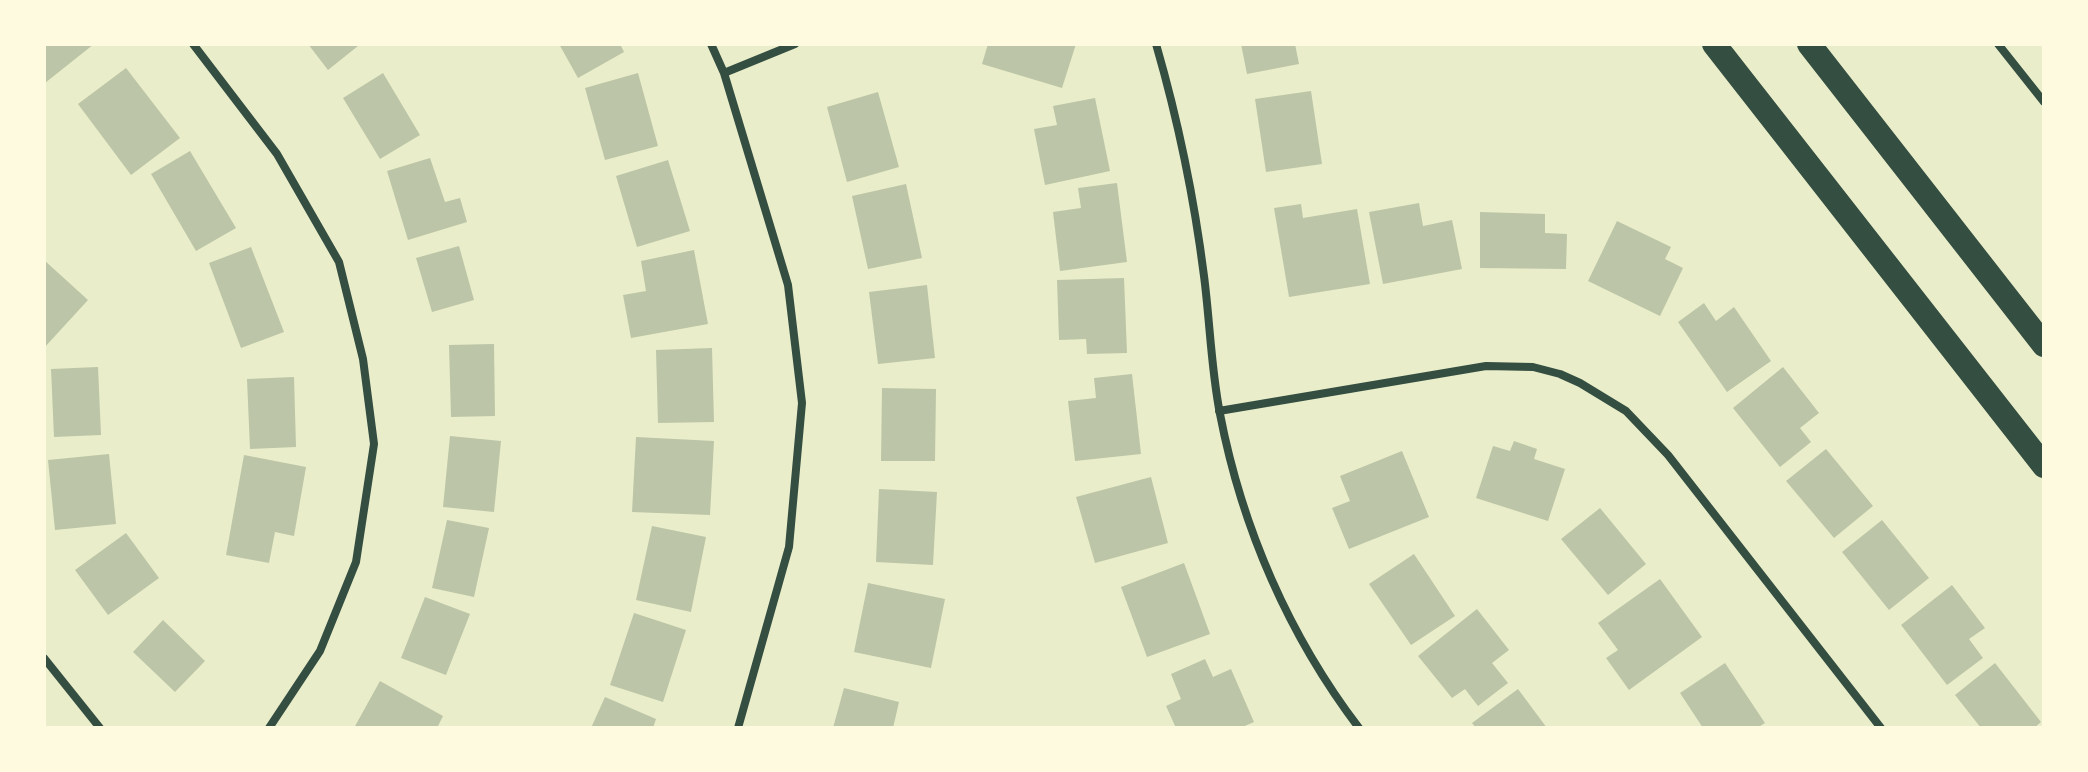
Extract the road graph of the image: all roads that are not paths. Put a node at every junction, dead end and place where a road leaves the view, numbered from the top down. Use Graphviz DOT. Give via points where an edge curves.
graph roads {
  1 [pos="193,44"];
  2 [pos="711,44"];
  3 [pos="795,44"];
  4 [pos="1156,44"];
  5 [pos="1714,44"];
  6 [pos="1809,44"];
  7 [pos="1998,44"];
  8 [pos="724,73"];
  9 [pos="2044,102"];
  10 [pos="2044,345"];
  11 [pos="1219,411"];
  12 [pos="2044,466"];
  13 [pos="44,658"];
  14 [pos="100,728"];
  15 [pos="269,728"];
  16 [pos="738,728"];
  17 [pos="1359,728"];
  18 [pos="1881,728"];
  1 -- 15 [label="street" via="277,154 339,262 363,359 374,444 356,562 320,651"];
  2 -- 8 [label="street"];
  3 -- 8 [label="street"];
  4 -- 11 [label="street" via="1189,179"];
  5 -- 12 [label="highway"];
  6 -- 10 [label="highway"];
  7 -- 9 [label="street"];
  8 -- 16 [label="street" via="788,285 802,403 789,547"];
  11 -- 17 [label="street" via="1269,575 1304,645"];
  11 -- 18 [label="street" via="1486,366 1533,367 1580,383 1626,411 1661,447"];
  13 -- 14 [label="street"];
}
